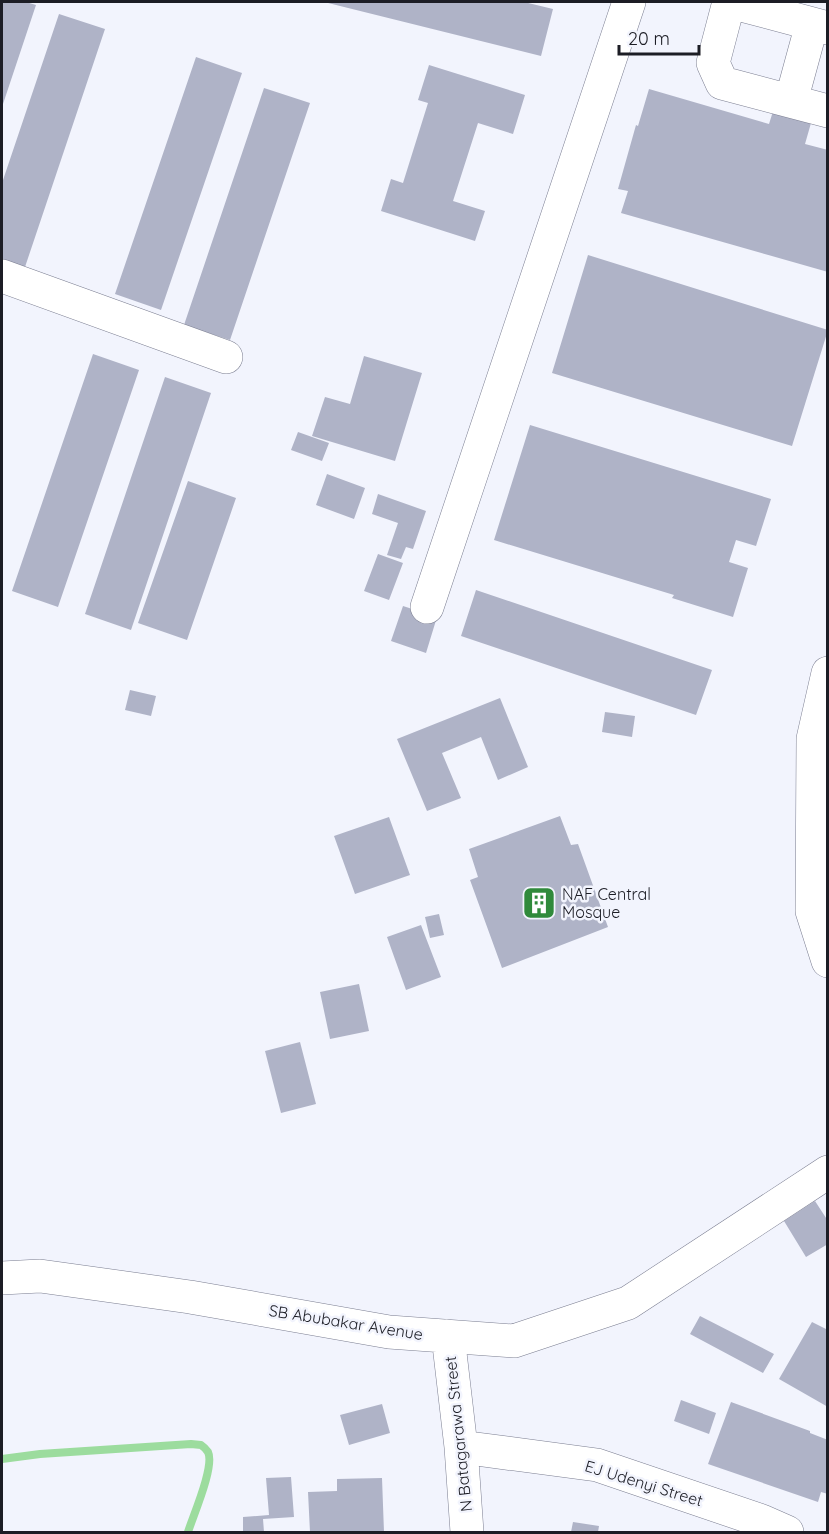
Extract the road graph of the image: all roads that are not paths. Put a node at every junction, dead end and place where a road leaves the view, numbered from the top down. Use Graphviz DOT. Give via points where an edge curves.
graph roads {
  1 [pos="629,2"];
  2 [pos="729,2"];
  3 [pos="820,26"];
  4 [pos="791,101"];
  5 [pos="828,111"];
  6 [pos="2,276"];
  7 [pos="226,357"];
  8 [pos="427,607"];
  9 [pos="828,673"];
  10 [pos="828,961"];
  11 [pos="828,1172"];
  12 [pos="2,1278"];
  13 [pos="448,1336"];
  14 [pos="461,1447"];
  15 [pos="467,1533"];
  16 [pos="787,1533"];
  1 -- 8 [label="street"];
  2 -- 3 [label="street"];
  2 -- 4 [label="street" via="713,63 722,82"];
  3 -- 4 [label="street"];
  4 -- 5 [label="street"];
  6 -- 7 [label="street"];
  9 -- 10 [label="street" via="813,739 812,911"];
  11 -- 13 [label="street, SB Abubakar Avenue" via="628,1303 514,1341"];
  12 -- 13 [label="street, SB Abubakar Avenue" via="40,1276 190,1297 389,1332"];
  13 -- 14 [label="street, N Batagarawa Street"];
  14 -- 15 [label="street, N Batagarawa Street"];
  14 -- 16 [label="street, EJ Udenyi Street" via="597,1465"];
}
